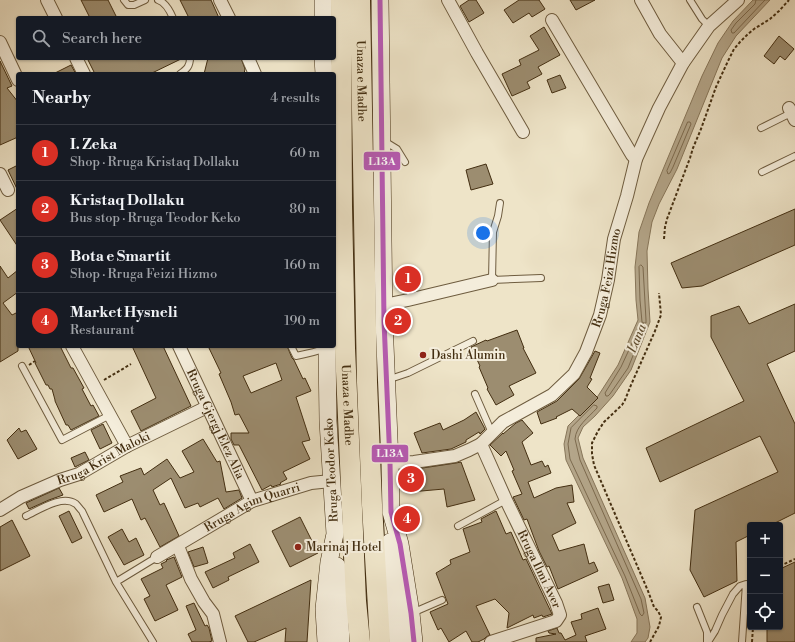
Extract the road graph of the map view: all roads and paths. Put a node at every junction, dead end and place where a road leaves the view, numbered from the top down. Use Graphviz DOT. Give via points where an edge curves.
graph roads {
  1 [pos="47,0"];
  2 [pos="124,0"];
  3 [pos="145,0"];
  4 [pos="158,0"];
  5 [pos="220,0"];
  6 [pos="323,0"];
  7 [pos="331,0"];
  8 [pos="341,0"];
  9 [pos="360,0"];
  10 [pos="373,0"];
  11 [pos="380,0"];
  12 [pos="448,0"];
  13 [pos="640,0"];
  14 [pos="690,0"];
  15 [pos="738,0"];
  16 [pos="790,0"];
  17 [pos="55,16"];
  18 [pos="172,16"];
  19 [pos="228,16"];
  20 [pos="323,16"];
  21 [pos="334,16"];
  22 [pos="552,20"];
  23 [pos="336,22"];
  24 [pos="709,26"];
  25 [pos="0,42"];
  26 [pos="351,47"];
  27 [pos="77,60"];
  28 [pos="190,60"];
  29 [pos="249,60"];
  30 [pos="323,60"];
  31 [pos="683,64"];
  32 [pos="83,72"];
  33 [pos="183,72"];
  34 [pos="254,72"];
  35 [pos="324,72"];
  36 [pos="16,76"];
  37 [pos="792,114"];
  38 [pos="761,128"];
  39 [pos="523,132"];
  40 [pos="382,139"];
  41 [pos="795,156"];
  42 [pos="636,159"];
  43 [pos="405,162"];
  44 [pos="762,172"];
  45 [pos="0,174"];
  46 [pos="8,190"];
  47 [pos="500,203"];
  48 [pos="664,239"];
  49 [pos="541,278"];
  50 [pos="492,280"];
  51 [pos="659,293"];
  52 [pos="384,305"];
  53 [pos="473,341"];
  54 [pos="73,348"];
  55 [pos="180,348"];
  56 [pos="292,348"];
  57 [pos="325,348"];
  58 [pos="327,348"];
  59 [pos="35,361"];
  60 [pos="32,363"];
  61 [pos="131,364"];
  62 [pos="22,366"];
  63 [pos="387,380"];
  64 [pos="94,385"];
  65 [pos="476,394"];
  66 [pos="207,407"];
  67 [pos="110,415"];
  68 [pos="492,433"];
  69 [pos="481,444"];
  70 [pos="127,446"];
  71 [pos="390,463"];
  72 [pos="332,481"];
  73 [pos="506,500"];
  74 [pos="252,501"];
  75 [pos="0,510"];
  76 [pos="391,512"];
  77 [pos="26,516"];
  78 [pos="458,526"];
  79 [pos="335,534"];
  80 [pos="178,546"];
  81 [pos="157,557"];
  82 [pos="795,559"];
  83 [pos="783,565"];
  84 [pos="116,582"];
  85 [pos="442,600"];
  86 [pos="697,607"];
  87 [pos="411,613"];
  88 [pos="753,630"];
  89 [pos="340,636"];
  90 [pos="153,642"];
  91 [pos="220,642"];
  92 [pos="326,642"];
  93 [pos="360,642"];
  94 [pos="380,642"];
  95 [pos="398,642"];
  96 [pos="414,642"];
  97 [pos="491,642"];
  98 [pos="650,642"];
  99 [pos="707,642"];
  100 [pos="742,642"];
  101 [pos="752,642"];
  1 -- 17 [label="street"];
  2 -- 3 [label="lane" via="128,5"];
  4 -- 18 [label="lane" via="167,7"];
  5 -- 19 [label="street"];
  6 -- 20 [label="main road"];
  7 -- 21 [label="highway"];
  8 -- 26 [label="highway, Unaza e Madhe"];
  9 -- 26 [label="highway, Unaza e Madhe"];
  10 -- 26 [label="highway" via="368,20"];
  11 -- 40 [label="main road"];
  12 -- 39 [label="street"];
  13 -- 31 [label="street" via="660,34"];
  14 -- 24 [label="lane"];
  15 -- 24 [label="street, Rruga Feizi Hizmo"];
  16 -- 48 [label="path" via="740,42 728,61 669,212"];
  22 -- 42 [label="street"];
  23 -- 26 [label="highway"];
  24 -- 31 [label="street, Rruga Feizi Hizmo"];
  25 -- 36 [label="street"];
  26 -- 93 [label="highway, Unaza e Madhe" via="342,206 345,348"];
  26 -- 94 [label="highway, Unaza e Madhe"];
  27 -- 32 [label="street"];
  28 -- 33 [label="lane" via="190,64"];
  29 -- 34 [label="street"];
  30 -- 35 [label="main road"];
  31 -- 42 [label="street, Rruga Feizi Hizmo" via="659,108"];
  37 -- 38 [label="lane"];
  40 -- 43 [label="lane" via="397,149"];
  40 -- 52 [label="main road"];
  41 -- 44 [label="lane"];
  42 -- 68 [label="street, Rruga Feizi Hizmo" via="614,239 600,315 586,352 574,374 552,395 503,422"];
  45 -- 46 [label="street"];
  47 -- 50 [label="lane" via="493,232"];
  49 -- 50 [label="lane"];
  50 -- 52 [label="street"];
  51 -- 98 [label="path" via="660,315 645,356 622,405 604,422 592,443 594,465 654,607 661,617"];
  52 -- 63 [label="main road"];
  53 -- 63 [label="lane" via="408,373"];
  54 -- 64 [label="street"];
  55 -- 66 [label="street, Rruga Gjergj Elez Alia"];
  56 -- 57 [label="lane" via="296,356"];
  58 -- 72 [label="main road, Rruga Teodor Keko"];
  59 -- 60 [label="path"];
  61 -- 64 [label="path"];
  62 -- 67 [label="lane" via="62,440"];
  63 -- 71 [label="main road"];
  64 -- 67 [label="street"];
  65 -- 68 [label="lane"];
  66 -- 70 [label="street, Rruga Krist Maloki"];
  66 -- 74 [label="street, Rruga Gjergj Elez Alia"];
  67 -- 70 [label="street"];
  68 -- 69 [label="street, Rruga Feizi Hizmo"];
  69 -- 71 [label="street, Rruga Feizi Hizmo" via="455,456"];
  69 -- 73 [label="street, Rruga Ilmi Aver"];
  70 -- 75 [label="street, Rruga Krist Maloki" via="79,474 22,497"];
  71 -- 76 [label="main road"];
  72 -- 74 [label="street, Rruga Agim Quarri" via="311,483"];
  72 -- 79 [label="main road, Rruga Teodor Keko"];
  73 -- 78 [label="lane"];
  73 -- 97 [label="street, Rruga Ilmi Aver" via="560,615 556,620"];
  74 -- 80 [label="street, Rruga Agim Quarri"];
  76 -- 87 [label="main road" via="400,544"];
  76 -- 95 [label="main road" via="390,540"];
  77 -- 84 [label="lane" via="63,500 77,504"];
  79 -- 89 [label="main road"];
  79 -- 92 [label="main road, Rruga Teodor Keko" via="328,562 324,609"];
  80 -- 81 [label="street, Rruga Agim Quarri"];
  80 -- 91 [label="street" via="191,579 213,614"];
  81 -- 84 [label="lane"];
  82 -- 83 [label="path"];
  84 -- 90 [label="lane"];
  85 -- 87 [label="lane"];
  86 -- 99 [label="lane" via="707,632"];
  87 -- 96 [label="main road"];
  88 -- 101 [label="path"];
  99 -- 100 [label="lane" via="733,594 740,586 746,584"];
}
